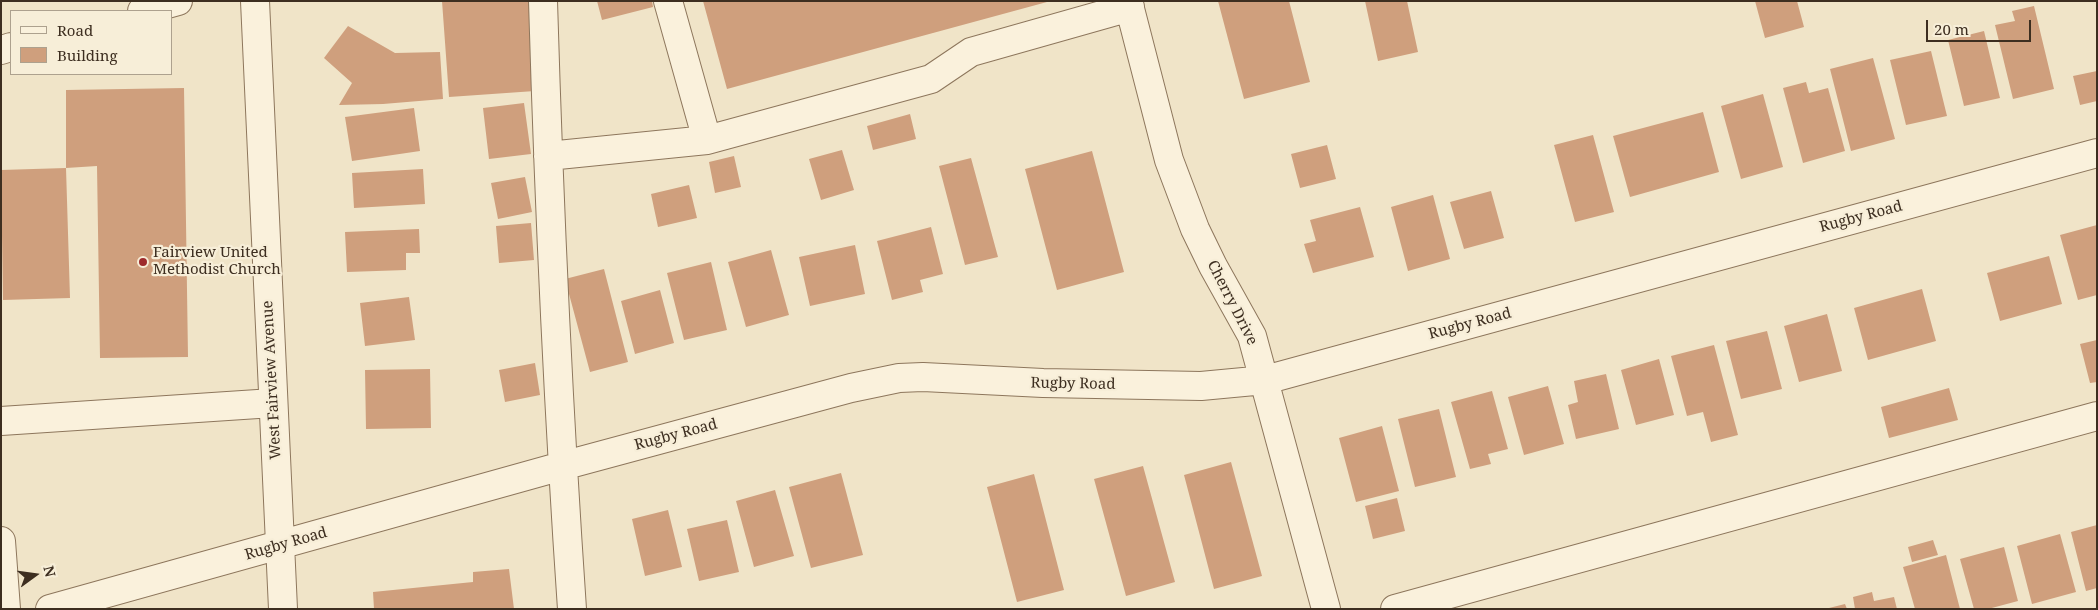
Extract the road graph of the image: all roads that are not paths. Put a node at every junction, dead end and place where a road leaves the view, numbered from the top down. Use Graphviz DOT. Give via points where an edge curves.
graph roads {
  1 [pos="178,1"];
  2 [pos="256,1"];
  3 [pos="543,1"];
  4 [pos="668,1"];
  5 [pos="1129,4"];
  6 [pos="146,10"];
  7 [pos="708,140"];
  8 [pos="2097,153"];
  9 [pos="548,156"];
  10 [pos="1265,380"];
  11 [pos="273,403"];
  12 [pos="2097,416"];
  13 [pos="1,421"];
  14 [pos="562,466"];
  15 [pos="1,542"];
  16 [pos="280,546"];
  17 [pos="6,609"];
  18 [pos="50,609"];
  19 [pos="284,609"];
  20 [pos="572,609"];
  21 [pos="1326,609"];
  22 [pos="1395,609"];
  1 -- 6 [label="street"];
  2 -- 11 [label="street, West Fairview Avenue"];
  3 -- 9 [label="street"];
  4 -- 7 [label="street"];
  5 -- 7 [label="street" via="971,52 931,79"];
  5 -- 10 [label="street, Cherry Drive" via="1169,160 1199,236 1252,336"];
  7 -- 9 [label="street"];
  8 -- 10 [label="street, Rugby Road"];
  9 -- 14 [label="street"];
  10 -- 14 [label="street, Rugby Road" via="1201,386 899,378"];
  10 -- 21 [label="street, Cherry Drive"];
  11 -- 13 [label="street"];
  11 -- 16 [label="street, West Fairview Avenue"];
  12 -- 22 [label="street"];
  14 -- 16 [label="street, Rugby Road"];
  14 -- 20 [label="street"];
  15 -- 17 [label="street"];
  16 -- 18 [label="street, Rugby Road"];
  16 -- 19 [label="street, West Fairview Avenue"];
}
